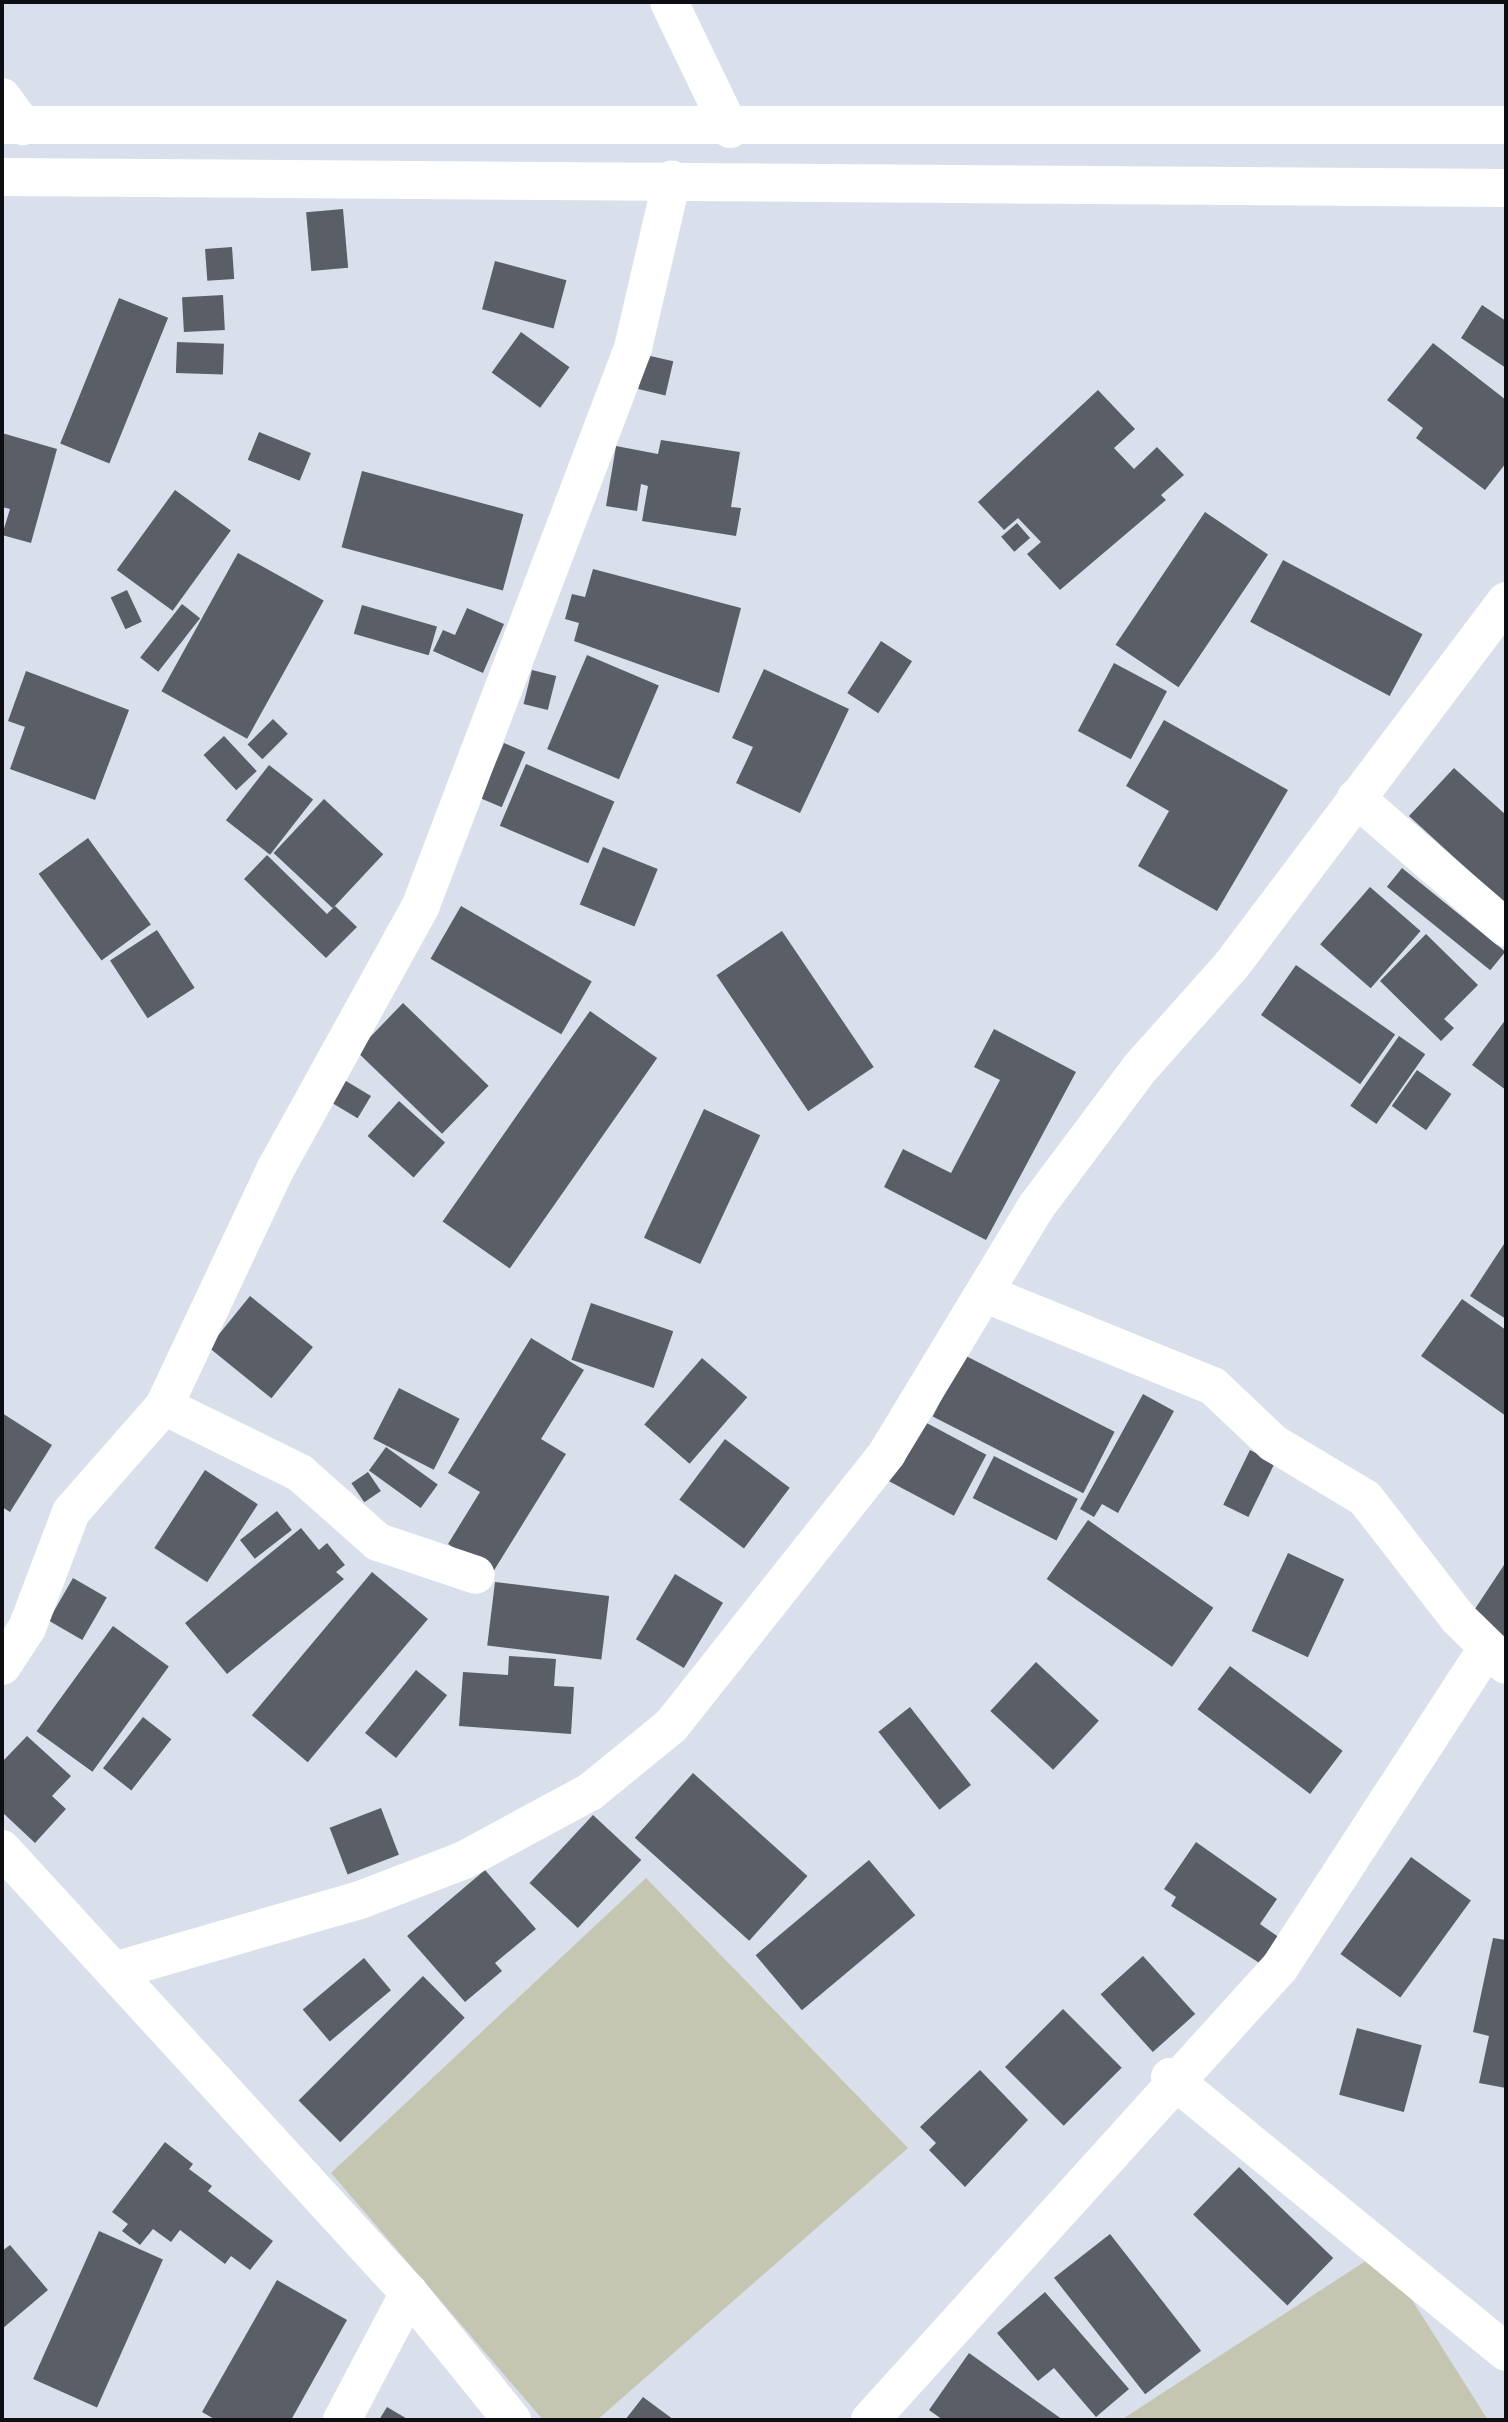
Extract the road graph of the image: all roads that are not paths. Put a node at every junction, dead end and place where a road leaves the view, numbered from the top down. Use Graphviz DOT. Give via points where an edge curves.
graph roads {
  1 [pos="669,2"];
  2 [pos="9,116"];
  3 [pos="1506,125"];
  4 [pos="730,130"];
  5 [pos="2,177"];
  6 [pos="672,179"];
  7 [pos="1506,188"];
  8 [pos="1506,601"];
  9 [pos="1356,799"];
  10 [pos="1506,928"];
  11 [pos="986,1294"];
  12 [pos="164,1406"];
  13 [pos="476,1575"];
  14 [pos="1496,1657"];
  15 [pos="2,1666"];
  16 [pos="2,1849"];
  17 [pos="114,1971"];
  18 [pos="1170,2077"];
  19 [pos="409,2293"];
  20 [pos="1506,2352"];
  21 [pos="342,2420"];
  22 [pos="512,2420"];
  23 [pos="870,2420"];
  1 -- 4 [label="main road"];
  2 -- 4 [label="main road"];
  3 -- 4 [label="main road"];
  5 -- 6 [label="main road"];
  6 -- 7 [label="main road"];
  6 -- 12 [label="main road" via="633,348 421,905 275,1170"];
  8 -- 9 [label="main road"];
  9 -- 10 [label="main road"];
  9 -- 11 [label="main road" via="1044,1196"];
  11 -- 14 [label="main road" via="1213,1386 1273,1443 1365,1498"];
  11 -- 17 [label="main road" via="887,1453 751,1626 671,1726 590,1792 464,1860 360,1900"];
  12 -- 13 [label="main road" via="300,1473 378,1542"];
  12 -- 15 [label="main road" via="71,1512 27,1628"];
  14 -- 23 [label="main road" via="1280,1967"];
  16 -- 17 [label="main road"];
  17 -- 19 [label="main road"];
  18 -- 20 [label="main road"];
  19 -- 21 [label="main road"];
  19 -- 22 [label="main road"];
}
